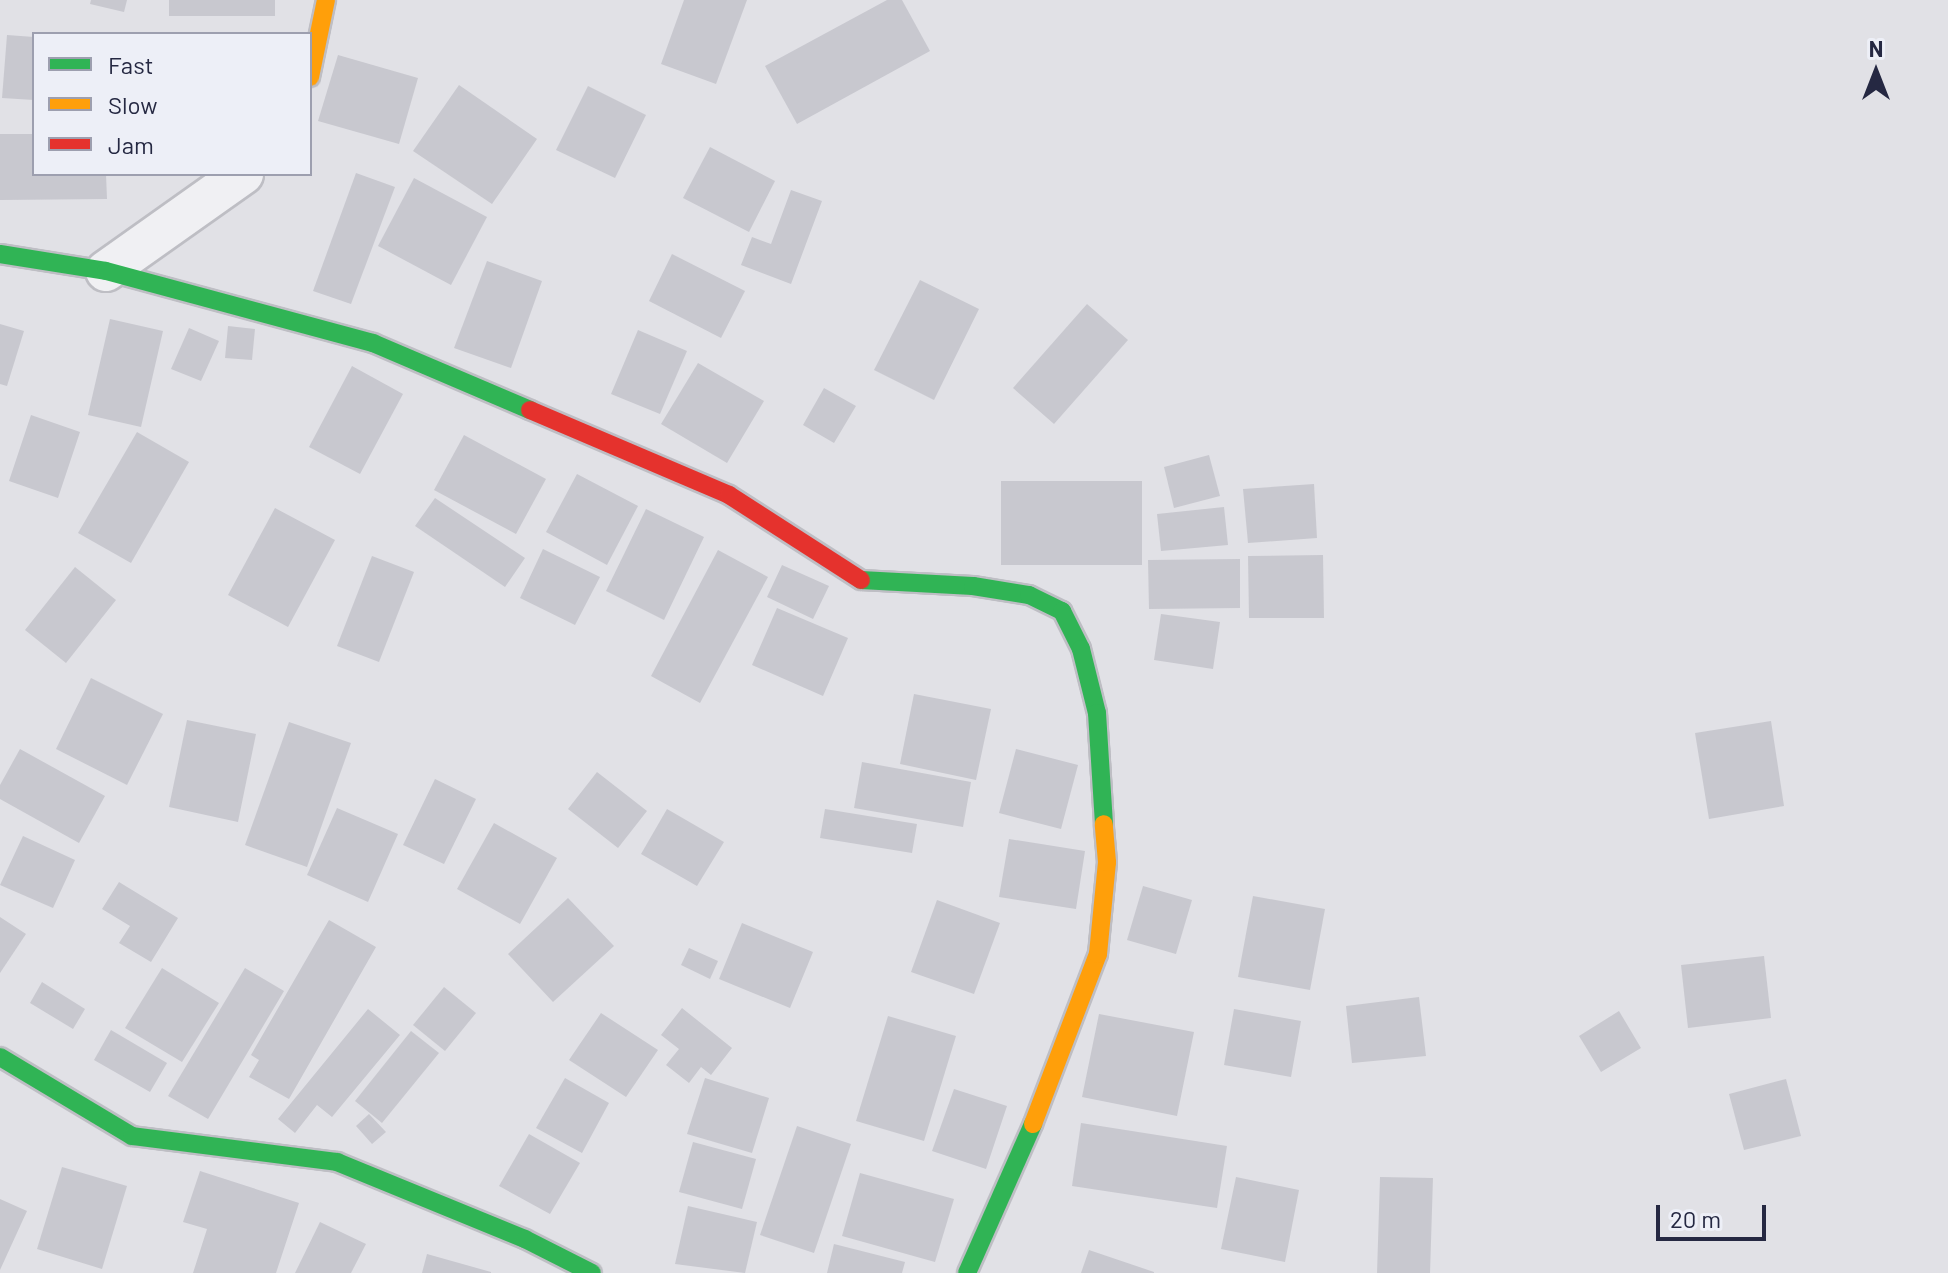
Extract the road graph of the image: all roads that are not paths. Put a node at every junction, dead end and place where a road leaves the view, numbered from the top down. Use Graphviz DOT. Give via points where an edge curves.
graph roads {
  1 [pos="326,0"];
  2 [pos="312,72"];
  3 [pos="240,176"];
  4 [pos="0,254"];
  5 [pos="106,271"];
  6 [pos="0,1057"];
  7 [pos="592,1273"];
  8 [pos="967,1273"];
  1 -- 2 [label="street"];
  3 -- 5 [label="street"];
  4 -- 5 [label="street"];
  5 -- 8 [label="street" via="373,343 729,495 857,580 987,588 1029,595 1062,611 1081,649 1097,713 1107,862 1098,954 1027,1138"];
  6 -- 7 [label="street" via="132,1136 337,1162 525,1239"];
}
